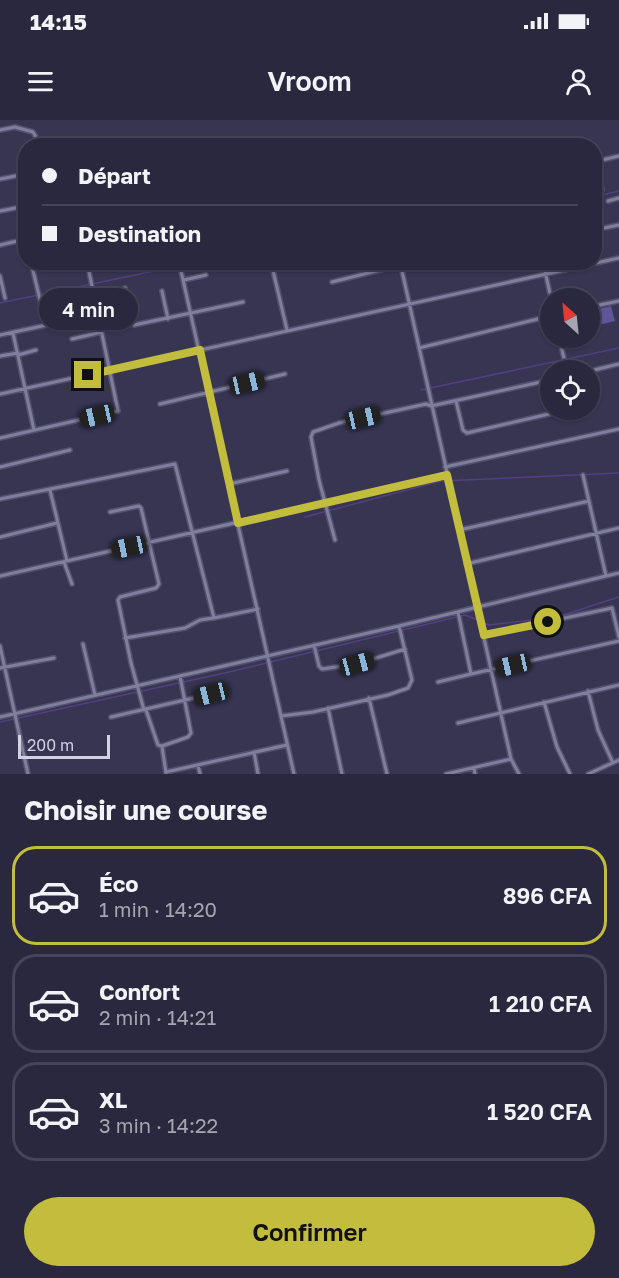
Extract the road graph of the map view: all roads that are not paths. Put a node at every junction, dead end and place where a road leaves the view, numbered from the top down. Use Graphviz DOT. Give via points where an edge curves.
graph roads {
  1 [pos="0,130"];
  2 [pos="36,138"];
  3 [pos="619,156"];
  4 [pos="602,160"];
  5 [pos="18,176"];
  6 [pos="0,179"];
  7 [pos="619,198"];
  8 [pos="608,201"];
  9 [pos="18,208"];
  10 [pos="0,211"];
  11 [pos="619,225"];
  12 [pos="602,228"];
  13 [pos="18,241"];
  14 [pos="0,245"];
  15 [pos="619,258"];
  16 [pos="602,262"];
  17 [pos="33,270"];
  18 [pos="89,270"];
  19 [pos="182,270"];
  20 [pos="273,270"];
  21 [pos="378,270"];
  22 [pos="402,270"];
  23 [pos="545,270"];
  24 [pos="564,270"];
  25 [pos="546,274"];
  26 [pos="206,275"];
  27 [pos="0,276"];
  28 [pos="184,280"];
  29 [pos="332,282"];
  30 [pos="125,288"];
  31 [pos="549,288"];
  32 [pos="162,291"];
  33 [pos="5,298"];
  34 [pos="619,301"];
  35 [pos="243,302"];
  36 [pos="409,304"];
  37 [pos="600,305"];
  38 [pos="98,314"];
  39 [pos="191,314"];
  40 [pos="540,318"];
  41 [pos="168,319"];
  42 [pos="47,326"];
  43 [pos="287,330"];
  44 [pos="102,332"];
  45 [pos="13,333"];
  46 [pos="0,335"];
  47 [pos="72,339"];
  48 [pos="419,348"];
  49 [pos="36,350"];
  50 [pos="200,350"];
  51 [pos="18,354"];
  52 [pos="0,356"];
  53 [pos="619,364"];
  54 [pos="600,369"];
  55 [pos="110,370"];
  56 [pos="285,374"];
  57 [pos="540,382"];
  58 [pos="25,388"];
  59 [pos="209,392"];
  60 [pos="0,394"];
  61 [pos="456,401"];
  62 [pos="159,404"];
  63 [pos="432,406"];
  64 [pos="540,416"];
  65 [pos="619,429"];
  66 [pos="34,430"];
  67 [pos="0,438"];
  68 [pos="69,450"];
  69 [pos="0,466"];
  70 [pos="445,467"];
  71 [pos="287,471"];
  72 [pos="447,475"];
  73 [pos="583,476"];
  74 [pos="229,484"];
  75 [pos="50,489"];
  76 [pos="0,499"];
  77 [pos="589,501"];
  78 [pos="325,503"];
  79 [pos="110,512"];
  80 [pos="57,523"];
  81 [pos="238,523"];
  82 [pos="619,528"];
  83 [pos="459,530"];
  84 [pos="191,533"];
  85 [pos="596,533"];
  86 [pos="0,537"];
  87 [pos="335,540"];
  88 [pos="150,543"];
  89 [pos="65,561"];
  90 [pos="466,564"];
  91 [pos="619,573"];
  92 [pos="0,576"];
  93 [pos="606,576"];
  94 [pos="72,584"];
  95 [pos="477,606"];
  96 [pos="258,609"];
  97 [pos="458,612"];
  98 [pos="213,618"];
  99 [pos="399,626"];
  100 [pos="484,635"];
  101 [pos="125,638"];
  102 [pos="619,639"];
  103 [pos="83,644"];
  104 [pos="315,645"];
  105 [pos="0,646"];
  106 [pos="405,649"];
  107 [pos="268,656"];
  108 [pos="54,658"];
  109 [pos="2,668"];
  110 [pos="492,670"];
  111 [pos="471,674"];
  112 [pos="180,676"];
  113 [pos="438,682"];
  114 [pos="619,685"];
  115 [pos="138,686"];
  116 [pos="588,691"];
  117 [pos="211,694"];
  118 [pos="95,695"];
  119 [pos="369,698"];
  120 [pos="185,701"];
  121 [pos="544,702"];
  122 [pos="328,708"];
  123 [pos="145,710"];
  124 [pos="501,712"];
  125 [pos="15,714"];
  126 [pos="281,716"];
  127 [pos="0,717"];
  128 [pos="111,717"];
  129 [pos="458,723"];
  130 [pos="288,745"];
  131 [pos="162,746"];
  132 [pos="254,752"];
  133 [pos="512,759"];
  134 [pos="619,760"];
  135 [pos="613,763"];
  136 [pos="198,765"];
  137 [pos="474,768"];
  138 [pos="166,773"];
  139 [pos="28,774"];
  140 [pos="200,774"];
  141 [pos="258,774"];
  142 [pos="294,774"];
  143 [pos="342,774"];
  144 [pos="387,774"];
  145 [pos="446,774"];
  146 [pos="475,774"];
  147 [pos="519,774"];
  148 [pos="570,774"];
  149 [pos="588,774"];
  1 -- 2 [label="street" via="15,127 33,132"];
  3 -- 4 [label="street"];
  5 -- 6 [label="street"];
  7 -- 8 [label="street"];
  9 -- 10 [label="street"];
  11 -- 12 [label="street"];
  13 -- 14 [label="street"];
  15 -- 16 [label="street"];
  17 -- 42 [label="street"];
  18 -- 38 [label="street"];
  19 -- 28 [label="street"];
  20 -- 43 [label="street"];
  21 -- 29 [label="street"];
  22 -- 36 [label="street"];
  23 -- 25 [label="street"];
  24 -- 25 [label="street"];
  25 -- 31 [label="street"];
  25 -- 36 [label="street"];
  26 -- 28 [label="street"];
  27 -- 33 [label="street"];
  28 -- 39 [label="street"];
  30 -- 41 [label="street" via="134,325"];
  32 -- 41 [label="street"];
  34 -- 37 [label="street"];
  35 -- 39 [label="street"];
  36 -- 43 [label="street"];
  36 -- 48 [label="street"];
  38 -- 42 [label="street"];
  38 -- 44 [label="street"];
  39 -- 41 [label="street"];
  39 -- 50 [label="street"];
  40 -- 48 [label="street"];
  42 -- 45 [label="street"];
  43 -- 50 [label="street"];
  44 -- 47 [label="street"];
  44 -- 55 [label="street"];
  45 -- 46 [label="street"];
  45 -- 51 [label="street"];
  48 -- 63 [label="street"];
  49 -- 51 [label="street"];
  50 -- 55 [label="street"];
  50 -- 59 [label="street"];
  51 -- 52 [label="street"];
  51 -- 58 [label="street"];
  53 -- 54 [label="street"];
  55 -- 58 [label="street"];
  55 -- 66 [label="street" via="118,411"];
  56 -- 59 [label="street"];
  57 -- 61 [label="street"];
  58 -- 60 [label="street"];
  58 -- 66 [label="street"];
  59 -- 62 [label="street"];
  59 -- 74 [label="street"];
  61 -- 63 [label="street"];
  61 -- 64 [label="street" via="467,433"];
  63 -- 70 [label="street"];
  63 -- 78 [label="street" via="426,404 312,432"];
  65 -- 70 [label="street"];
  66 -- 67 [label="street"];
  68 -- 69 [label="street"];
  70 -- 72 [label="street"];
  71 -- 74 [label="street"];
  72 -- 78 [label="street"];
  72 -- 83 [label="street"];
  73 -- 77 [label="street"];
  74 -- 81 [label="street"];
  75 -- 76 [label="street"];
  75 -- 80 [label="street"];
  75 -- 84 [label="street" via="175,464"];
  77 -- 83 [label="street"];
  77 -- 85 [label="street"];
  78 -- 81 [label="street"];
  78 -- 87 [label="street"];
  79 -- 88 [label="street" via="140,507"];
  80 -- 86 [label="street"];
  80 -- 89 [label="street"];
  81 -- 84 [label="street"];
  81 -- 96 [label="street"];
  82 -- 85 [label="street"];
  83 -- 90 [label="street"];
  84 -- 88 [label="street"];
  84 -- 98 [label="street"];
  85 -- 90 [label="street"];
  85 -- 93 [label="street"];
  88 -- 89 [label="street"];
  88 -- 101 [label="street" via="159,584 118,598"];
  89 -- 92 [label="street"];
  89 -- 94 [label="street"];
  90 -- 95 [label="street"];
  91 -- 93 [label="street"];
  93 -- 95 [label="street"];
  95 -- 97 [label="street"];
  95 -- 100 [label="street"];
  96 -- 98 [label="street"];
  96 -- 107 [label="street"];
  97 -- 99 [label="street"];
  97 -- 111 [label="street"];
  98 -- 101 [label="street" via="185,628"];
  99 -- 104 [label="street"];
  99 -- 106 [label="street"];
  100 -- 102 [label="street" via="612,609"];
  100 -- 110 [label="street"];
  101 -- 115 [label="street"];
  102 -- 110 [label="street"];
  103 -- 118 [label="street"];
  104 -- 106 [label="street" via="320,669 357,664"];
  104 -- 107 [label="street"];
  105 -- 109 [label="street"];
  106 -- 119 [label="street" via="410,686"];
  107 -- 112 [label="street"];
  107 -- 126 [label="street"];
  108 -- 109 [label="street"];
  109 -- 125 [label="street"];
  110 -- 111 [label="street"];
  110 -- 124 [label="street"];
  111 -- 113 [label="street"];
  112 -- 115 [label="street"];
  112 -- 120 [label="street"];
  114 -- 116 [label="street"];
  115 -- 118 [label="street"];
  115 -- 123 [label="street"];
  116 -- 121 [label="street"];
  116 -- 135 [label="street" via="598,730"];
  117 -- 120 [label="street"];
  118 -- 125 [label="street"];
  119 -- 122 [label="street"];
  119 -- 144 [label="street"];
  120 -- 123 [label="street"];
  120 -- 131 [label="street" via="190,736"];
  121 -- 124 [label="street"];
  121 -- 148 [label="street" via="557,747"];
  122 -- 126 [label="street"];
  122 -- 143 [label="street"];
  123 -- 128 [label="street"];
  123 -- 131 [label="street" via="158,745"];
  124 -- 129 [label="street"];
  124 -- 133 [label="street"];
  125 -- 127 [label="street"];
  125 -- 139 [label="street"];
  126 -- 130 [label="street"];
  130 -- 132 [label="street"];
  130 -- 142 [label="street"];
  131 -- 138 [label="street"];
  132 -- 136 [label="street"];
  132 -- 141 [label="street"];
  133 -- 137 [label="street"];
  133 -- 147 [label="street"];
  134 -- 135 [label="street"];
  135 -- 149 [label="street"];
  136 -- 138 [label="street"];
  136 -- 140 [label="street"];
  137 -- 145 [label="street"];
  137 -- 146 [label="street"];
}
